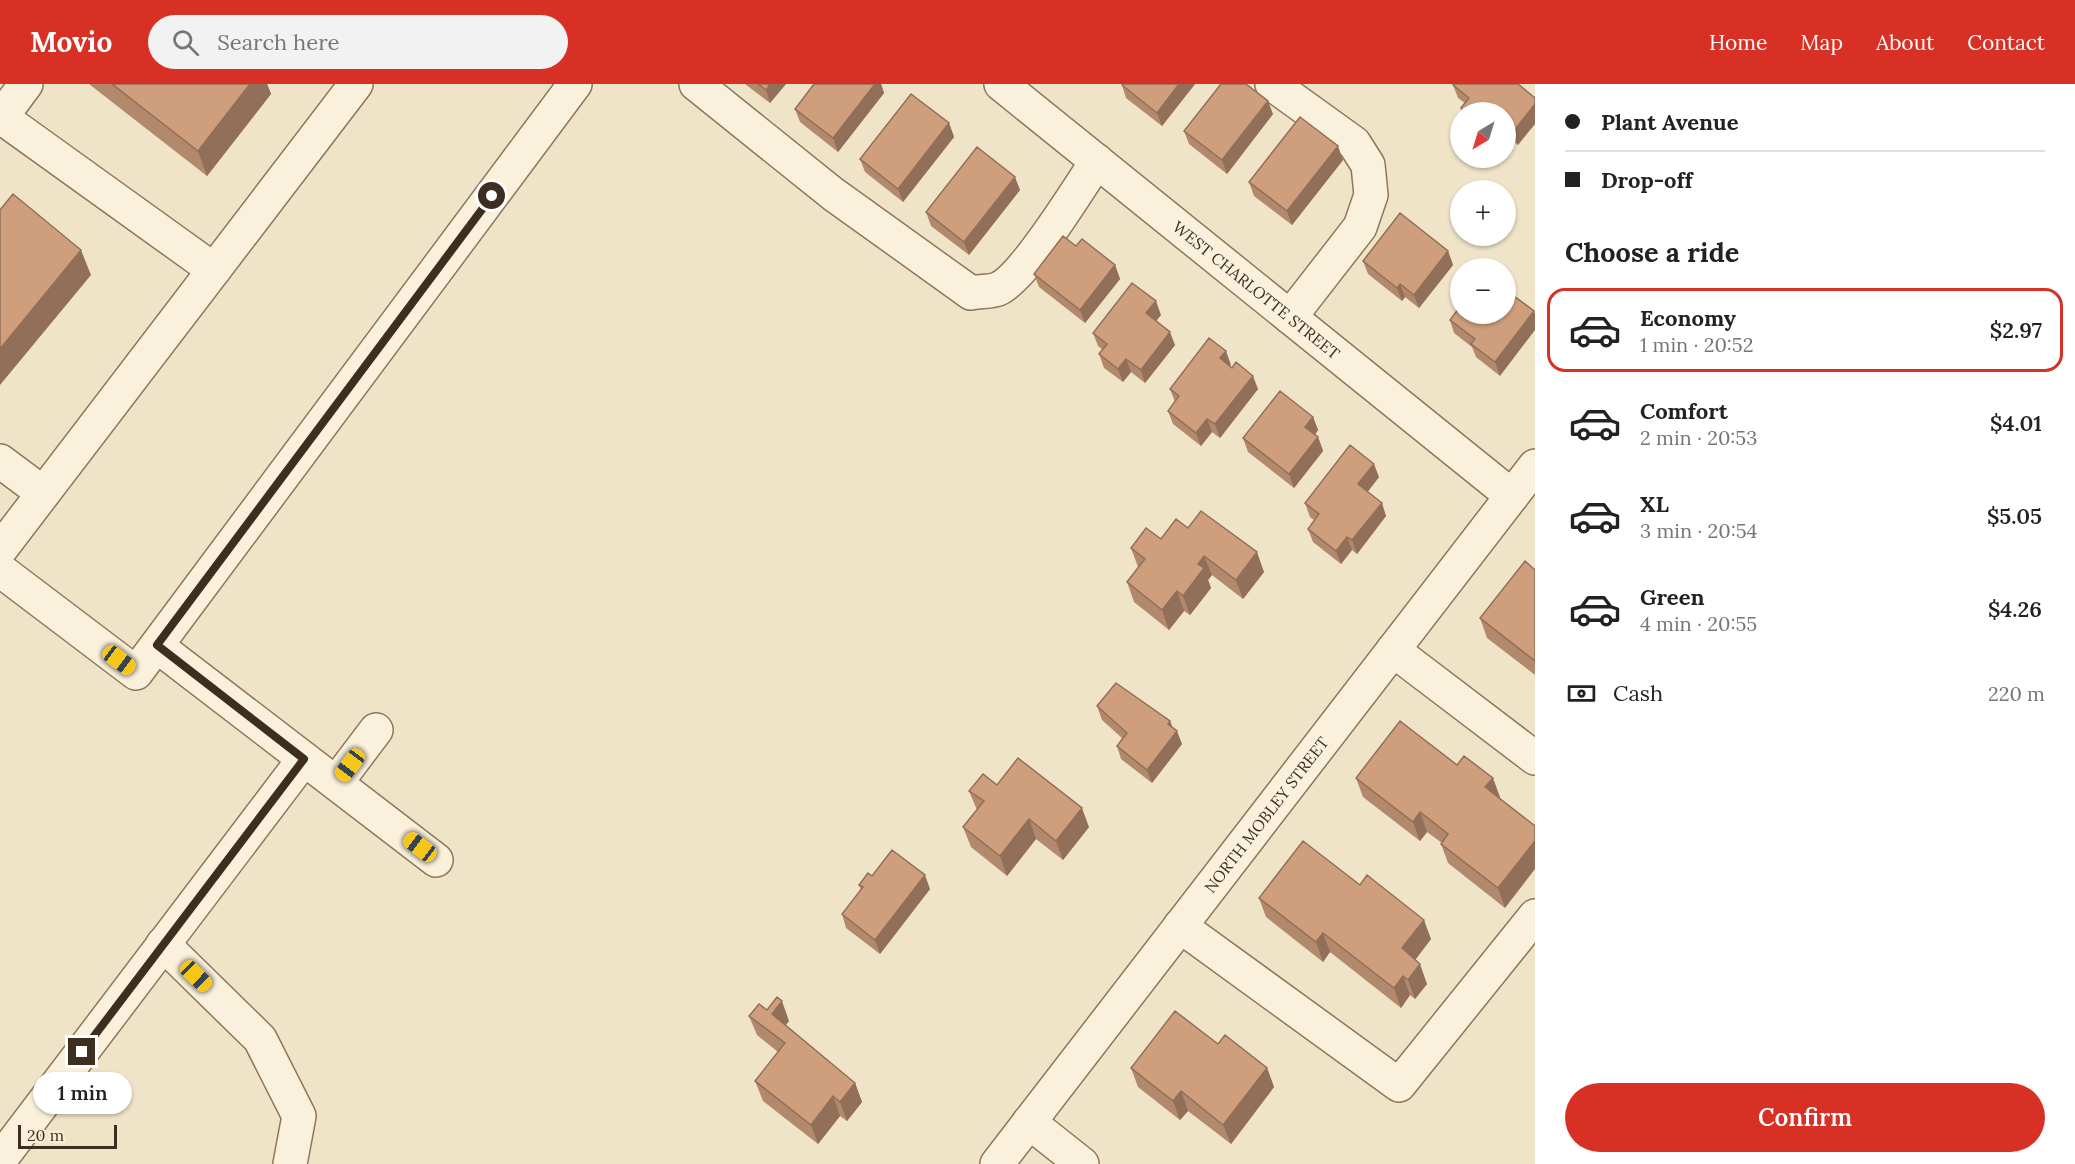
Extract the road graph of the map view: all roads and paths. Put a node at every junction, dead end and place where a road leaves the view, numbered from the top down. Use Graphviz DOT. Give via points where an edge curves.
graph roads {
  1 [pos="26,84"];
  2 [pos="356,84"];
  3 [pos="575,84"];
  4 [pos="696,84"];
  5 [pos="1001,84"];
  6 [pos="1272,84"];
  7 [pos="1,118"];
  8 [pos="1097,161"];
  9 [pos="214,270"];
  10 [pos="1290,316"];
  11 [pos="0,461"];
  12 [pos="1535,466"];
  13 [pos="43,493"];
  14 [pos="1512,496"];
  15 [pos="0,550"];
  16 [pos="0,570"];
  17 [pos="157,645"];
  18 [pos="1393,650"];
  19 [pos="376,730"];
  20 [pos="1535,758"];
  21 [pos="304,759"];
  22 [pos="336,783"];
  23 [pos="436,860"];
  24 [pos="1535,916"];
  25 [pos="1180,926"];
  26 [pos="163,944"];
  27 [pos="299,1116"];
  28 [pos="1029,1122"];
  29 [pos="0,1160"];
  30 [pos="290,1164"];
  31 [pos="311,1164"];
  32 [pos="997,1164"];
  33 [pos="1082,1164"];
  1 -- 7 [label="street"];
  2 -- 9 [label="street"];
  3 -- 17 [label="street"];
  4 -- 8 [label="street" via="833,194 971,293 999,289 1018,272 1056,224"];
  5 -- 8 [label="street, WEST CHARLOTTE STREET"];
  6 -- 10 [label="street" via="1354,143 1368,165 1371,195 1360,227"];
  7 -- 9 [label="street"];
  8 -- 10 [label="street, WEST CHARLOTTE STREET"];
  9 -- 13 [label="street"];
  10 -- 14 [label="street, WEST CHARLOTTE STREET"];
  11 -- 13 [label="street"];
  12 -- 14 [label="street, NORTH MOBLEY STREET"];
  13 -- 15 [label="street"];
  14 -- 18 [label="street, NORTH MOBLEY STREET"];
  16 -- 17 [label="street" via="136,673"];
  17 -- 21 [label="street"];
  18 -- 20 [label="street"];
  18 -- 25 [label="street, NORTH MOBLEY STREET"];
  19 -- 22 [label="street"];
  21 -- 22 [label="street"];
  21 -- 26 [label="street"];
  22 -- 23 [label="street"];
  24 -- 25 [label="street" via="1399,1085"];
  25 -- 28 [label="street, NORTH MOBLEY STREET"];
  26 -- 27 [label="street" via="260,1039"];
  26 -- 29 [label="street"];
  27 -- 30 [label="street"];
  27 -- 31 [label="street"];
  28 -- 32 [label="street, NORTH MOBLEY STREET"];
  28 -- 33 [label="street"];
}
